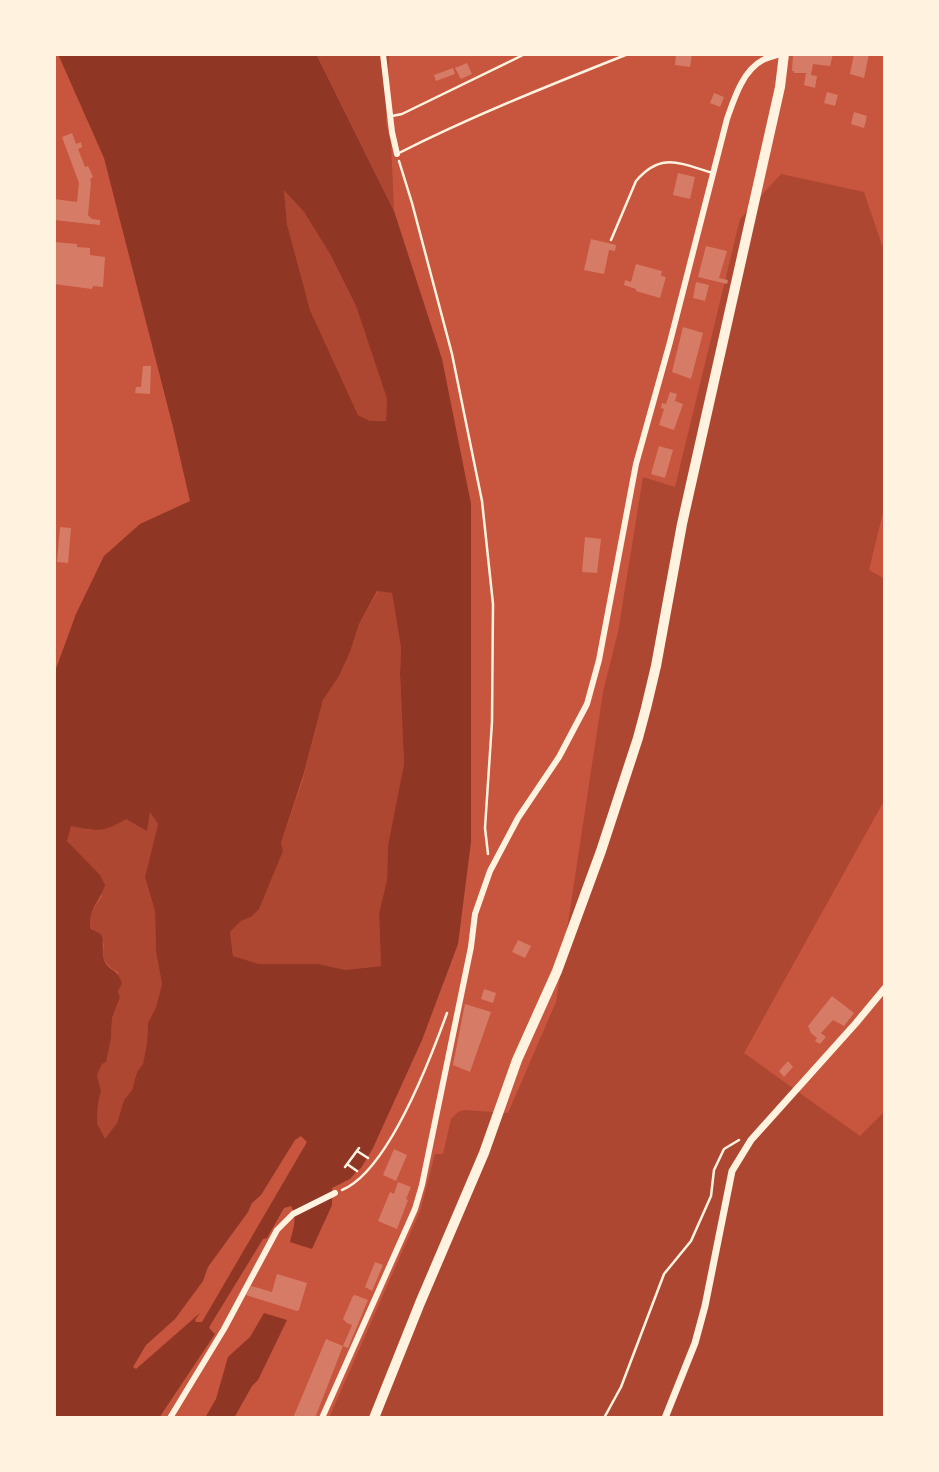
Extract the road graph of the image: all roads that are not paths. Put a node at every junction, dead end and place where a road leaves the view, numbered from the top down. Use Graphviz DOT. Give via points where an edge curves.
graph roads {
  1 [pos="383,54"];
  2 [pos="525,54"];
  3 [pos="628,54"];
  4 [pos="782,54"];
  5 [pos="391,116"];
  6 [pos="397,154"];
  7 [pos="713,173"];
  8 [pos="611,240"];
  9 [pos="885,988"];
  10 [pos="335,1193"];
  11 [pos="170,1418"];
  12 [pos="323,1418"];
  13 [pos="373,1418"];
  14 [pos="664,1418"];
  1 -- 5 [label="street"];
  2 -- 5 [label="lane"];
  3 -- 6 [label="lane"];
  4 -- 7 [label="street" via="762,60 749,71 734,97"];
  4 -- 13 [label="main road" via="780,87 640,728 557,971"];
  5 -- 6 [label="street"];
  7 -- 8 [label="lane" via="670,161 650,168 636,181"];
  7 -- 12 [label="street" via="636,464 587,704 490,871 475,914 415,1209"];
  9 -- 14 [label="street" via="751,1140 732,1171 695,1343"];
  10 -- 11 [label="street" via="293,1214 277,1230"];
}
